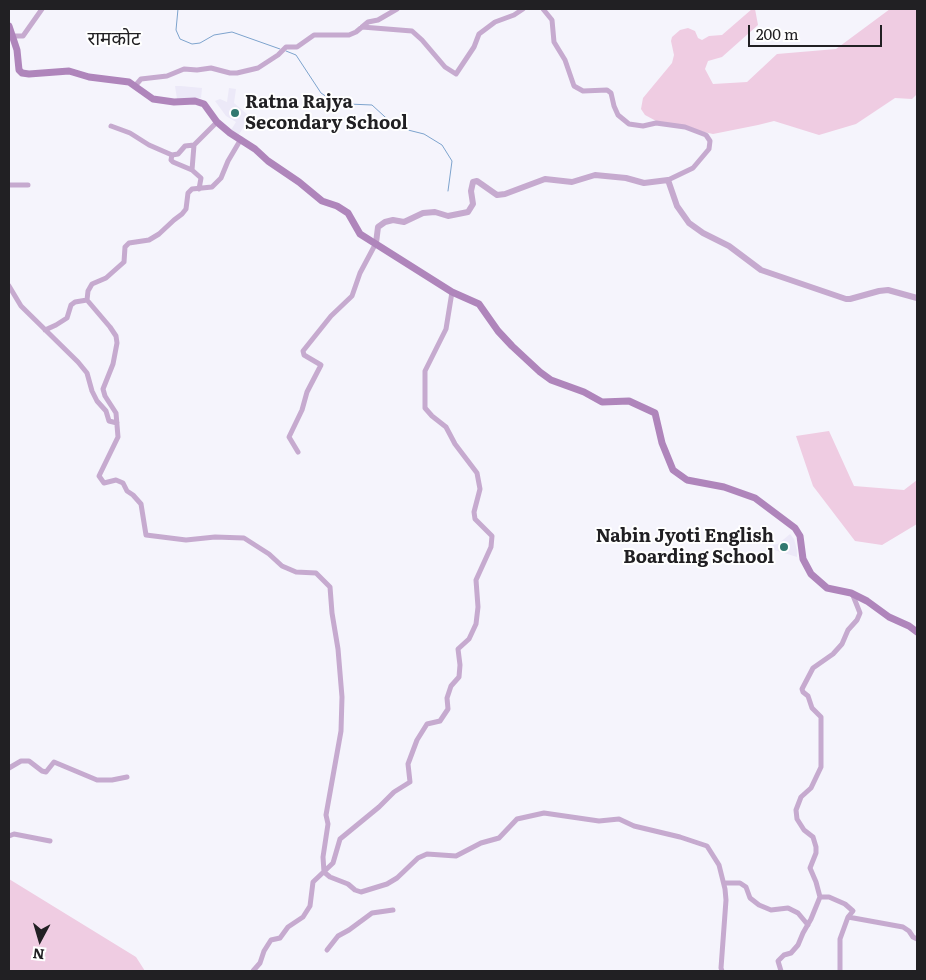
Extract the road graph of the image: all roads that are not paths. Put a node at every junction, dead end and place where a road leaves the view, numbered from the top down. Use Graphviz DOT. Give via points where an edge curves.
graph roads {
  1 [pos="42,9"];
  2 [pos="397,9"];
  3 [pos="522,9"];
  4 [pos="537,9"];
  5 [pos="544,10"];
  6 [pos="9,26"];
  7 [pos="362,27"];
  8 [pos="13,36"];
  9 [pos="135,86"];
  10 [pos="217,122"];
  11 [pos="111,126"];
  12 [pos="241,139"];
  13 [pos="194,145"];
  14 [pos="172,155"];
  15 [pos="192,170"];
  16 [pos="668,180"];
  17 [pos="9,185"];
  18 [pos="28,185"];
  19 [pos="199,189"];
  20 [pos="376,243"];
  21 [pos="9,286"];
  22 [pos="452,292"];
  23 [pos="917,298"];
  24 [pos="87,300"];
  25 [pos="45,330"];
  26 [pos="116,423"];
  27 [pos="298,452"];
  28 [pos="851,593"];
  29 [pos="917,632"];
  30 [pos="9,768"];
  31 [pos="127,777"];
  32 [pos="9,836"];
  33 [pos="50,840"];
  34 [pos="324,872"];
  35 [pos="724,883"];
  36 [pos="820,896"];
  37 [pos="393,910"];
  38 [pos="848,917"];
  39 [pos="808,925"];
  40 [pos="917,939"];
  41 [pos="327,950"];
  42 [pos="253,971"];
  43 [pos="722,971"];
  44 [pos="781,971"];
  45 [pos="840,971"];
  1 -- 8 [label="street" via="23,36"];
  2 -- 7 [label="street"];
  3 -- 7 [label="street" via="479,34 456,74 412,32"];
  4 -- 5 [label="street"];
  5 -- 16 [label="street" via="552,20 554,42 565,60 574,86 583,91 607,90 618,115 629,124 685,127 706,135 710,141 709,149 693,168"];
  6 -- 8 [label="main road"];
  7 -- 9 [label="street" via="348,35 314,35 297,47 286,47 258,68 230,73 211,68 184,69 167,76 141,79"];
  8 -- 9 [label="main road" via="22,73 70,71 89,77 122,80"];
  9 -- 10 [label="main road" via="153,99 202,103"];
  10 -- 12 [label="main road"];
  10 -- 13 [label="street"];
  11 -- 14 [label="street"];
  12 -- 19 [label="street" via="221,178 212,187"];
  12 -- 20 [label="main road" via="322,201 348,213 360,234"];
  13 -- 14 [label="street" via="185,146 178,154"];
  13 -- 15 [label="street"];
  14 -- 15 [label="street" via="173,162"];
  15 -- 19 [label="street" via="201,178"];
  16 -- 20 [label="street" via="644,183 595,175 572,182 545,179 498,195 477,181 473,182 473,204 468,212 448,216 436,212 423,213 404,222 385,222 378,227"];
  16 -- 23 [label="street" via="677,206 689,223 729,246 761,270 846,299 888,290"];
  17 -- 18 [label="street"];
  19 -- 24 [label="street" via="188,193 186,208 159,234 149,240 129,243 125,247 124,262 106,278 92,284"];
  20 -- 22 [label="main road"];
  20 -- 27 [label="street" via="352,296 303,351 304,355 321,365 289,437"];
  21 -- 25 [label="street" via="21,306"];
  22 -- 28 [label="main road" via="479,304 498,332 551,380 602,402 630,401 655,412 662,443 673,470 687,480 724,487 755,498 800,536 803,560 811,574 827,588"];
  22 -- 34 [label="street" via="446,329 425,371 425,408 446,427 477,472 480,490 475,519 492,536 491,547 476,580 476,624 458,649 459,677 451,686 448,709 440,721 427,724 417,740 408,764 410,782 340,838 333,863"];
  24 -- 25 [label="street" via="71,305 67,318"];
  24 -- 26 [label="street" via="116,336 117,349 103,389 116,414"];
  25 -- 26 [label="street" via="78,362 87,374 97,402 106,411 109,421"];
  26 -- 34 [label="street" via="118,437 99,476 104,482 116,480 123,483 141,504 146,534 186,540 244,538 270,554 282,566 296,572 316,573 330,587 342,697 341,731 326,815"];
  28 -- 29 [label="main road"];
  28 -- 36 [label="street" via="860,612 857,620 833,654 813,668 802,689 812,708 821,716 821,766 796,810 804,830 813,836 816,853 810,868"];
  30 -- 31 [label="street" via="21,761 46,772 54,762 98,780"];
  32 -- 33 [label="street"];
  34 -- 35 [label="street" via="361,892 387,884 427,854 456,856 499,838 517,819 544,813 599,821 619,819 707,846 719,865"];
  34 -- 42 [label="street" via="313,882 310,906 303,917 288,927 280,938 271,940 260,964"];
  35 -- 39 [label="street" via="740,883 759,905 770,910 788,908 798,913"];
  35 -- 43 [label="street"];
  36 -- 38 [label="street" via="845,904 852,911"];
  36 -- 39 [label="street"];
  37 -- 41 [label="street" via="372,912 338,936"];
  38 -- 40 [label="street" via="904,927"];
  38 -- 45 [label="street" via="840,939"];
  39 -- 44 [label="street" via="798,945 778,961"];
}
